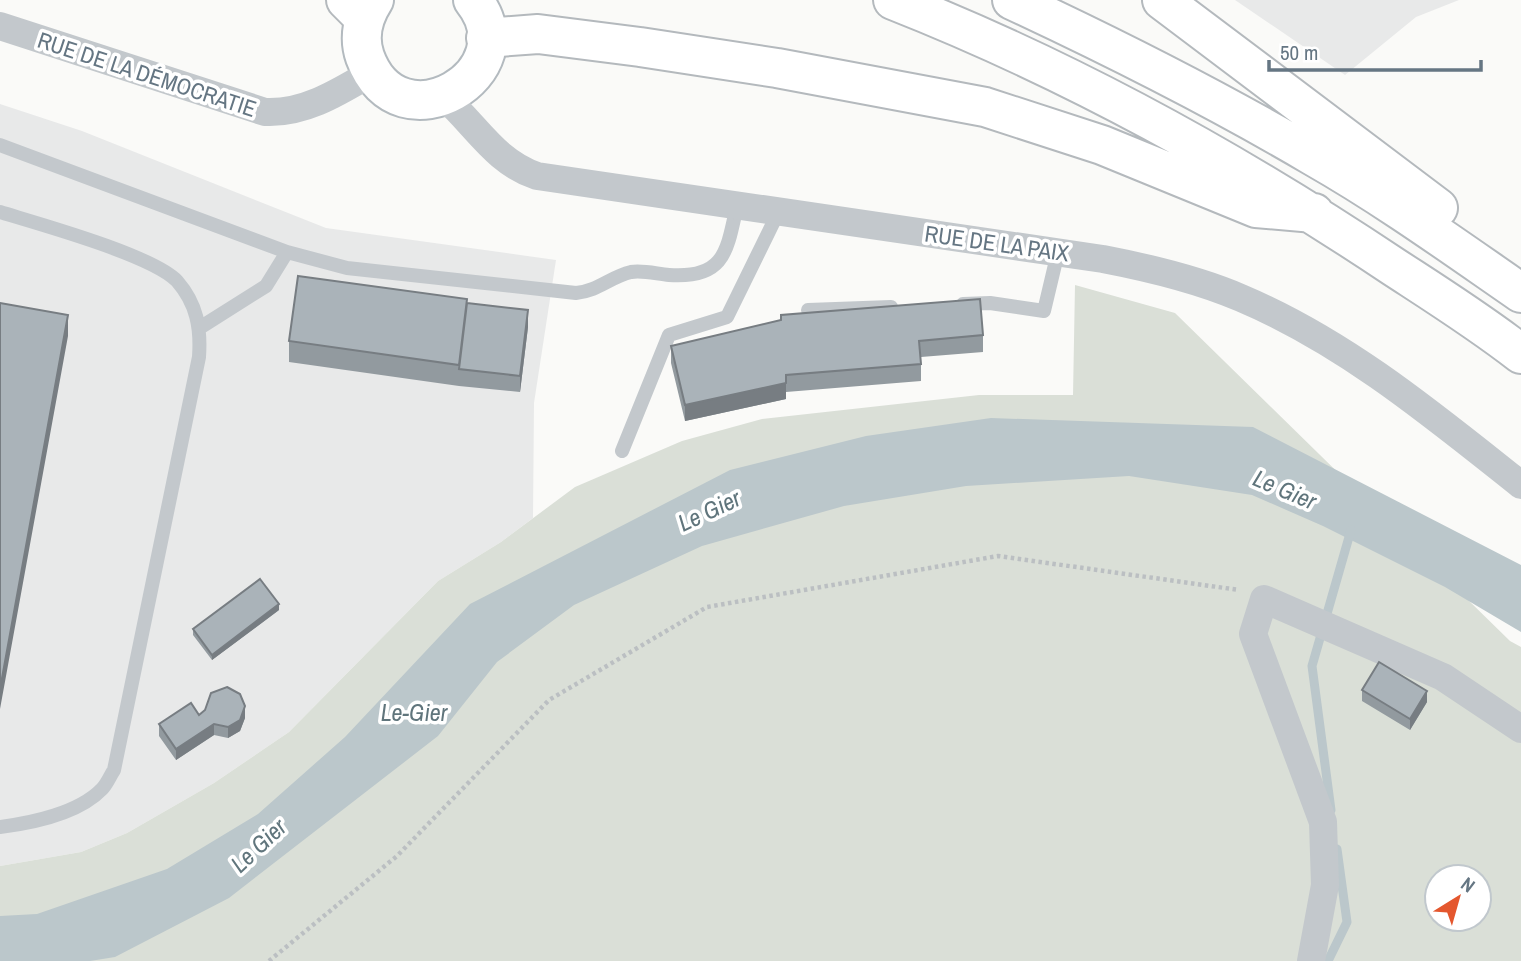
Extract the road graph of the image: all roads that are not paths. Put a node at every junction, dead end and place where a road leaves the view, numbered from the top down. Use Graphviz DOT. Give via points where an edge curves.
graph roads {
  1 [pos="473,0"];
  2 [pos="892,0"];
  3 [pos="1012,0"];
  4 [pos="1162,0"];
  5 [pos="361,6"];
  6 [pos="0,26"];
  7 [pos="486,38"];
  8 [pos="371,72"];
  9 [pos="444,97"];
  10 [pos="0,145"];
  11 [pos="737,205"];
  12 [pos="779,211"];
  13 [pos="0,212"];
  14 [pos="1314,213"];
  15 [pos="287,252"];
  16 [pos="1058,252"];
  17 [pos="1521,292"];
  18 [pos="948,305"];
  19 [pos="906,306"];
  20 [pos="808,310"];
  21 [pos="201,327"];
  22 [pos="1521,354"];
  23 [pos="622,451"];
  24 [pos="1521,485"];
  25 [pos="1521,729"];
  26 [pos="0,828"];
  27 [pos="1311,961"];
  1 -- 7 [label="main road" via="484,21"];
  2 -- 14 [label="main road" via="942,19 1135,112"];
  3 -- 17 [label="main road" via="1164,74 1315,157"];
  4 -- 17 [label="main road" via="1438,208"];
  5 -- 8 [label="main road" via="361,46"];
  6 -- 8 [label="street, RUE DE LA DÉMOCRATIE" via="265,112 295,110"];
  7 -- 9 [label="main road" via="474,75"];
  7 -- 14 [label="main road" via="538,34 640,47 985,107 1102,145 1255,208"];
  8 -- 9 [label="main road" via="403,97 423,101"];
  9 -- 11 [label="street, RUE DE LA PAIX" via="517,169 555,180"];
  10 -- 15 [label="lane"];
  11 -- 12 [label="street, RUE DE LA PAIX"];
  11 -- 15 [label="lane" via="726,250 708,271 687,276 633,272 592,292 347,268"];
  12 -- 16 [label="street, RUE DE LA PAIX"];
  12 -- 23 [label="lane" via="727,317 669,335"];
  13 -- 21 [label="lane" via="154,266 175,280 190,299"];
  14 -- 22 [label="main road"];
  15 -- 21 [label="lane" via="266,286"];
  16 -- 18 [label="lane" via="1044,311 990,303"];
  16 -- 24 [label="street, RUE DE LA PAIX" via="1190,279 1281,316 1387,381"];
  19 -- 20 [label="lane"];
  21 -- 26 [label="lane" via="199,357 114,770 102,789 78,805"];
  25 -- 27 [label="street" via="1443,677 1264,599 1254,634 1323,821 1325,885"];
}
